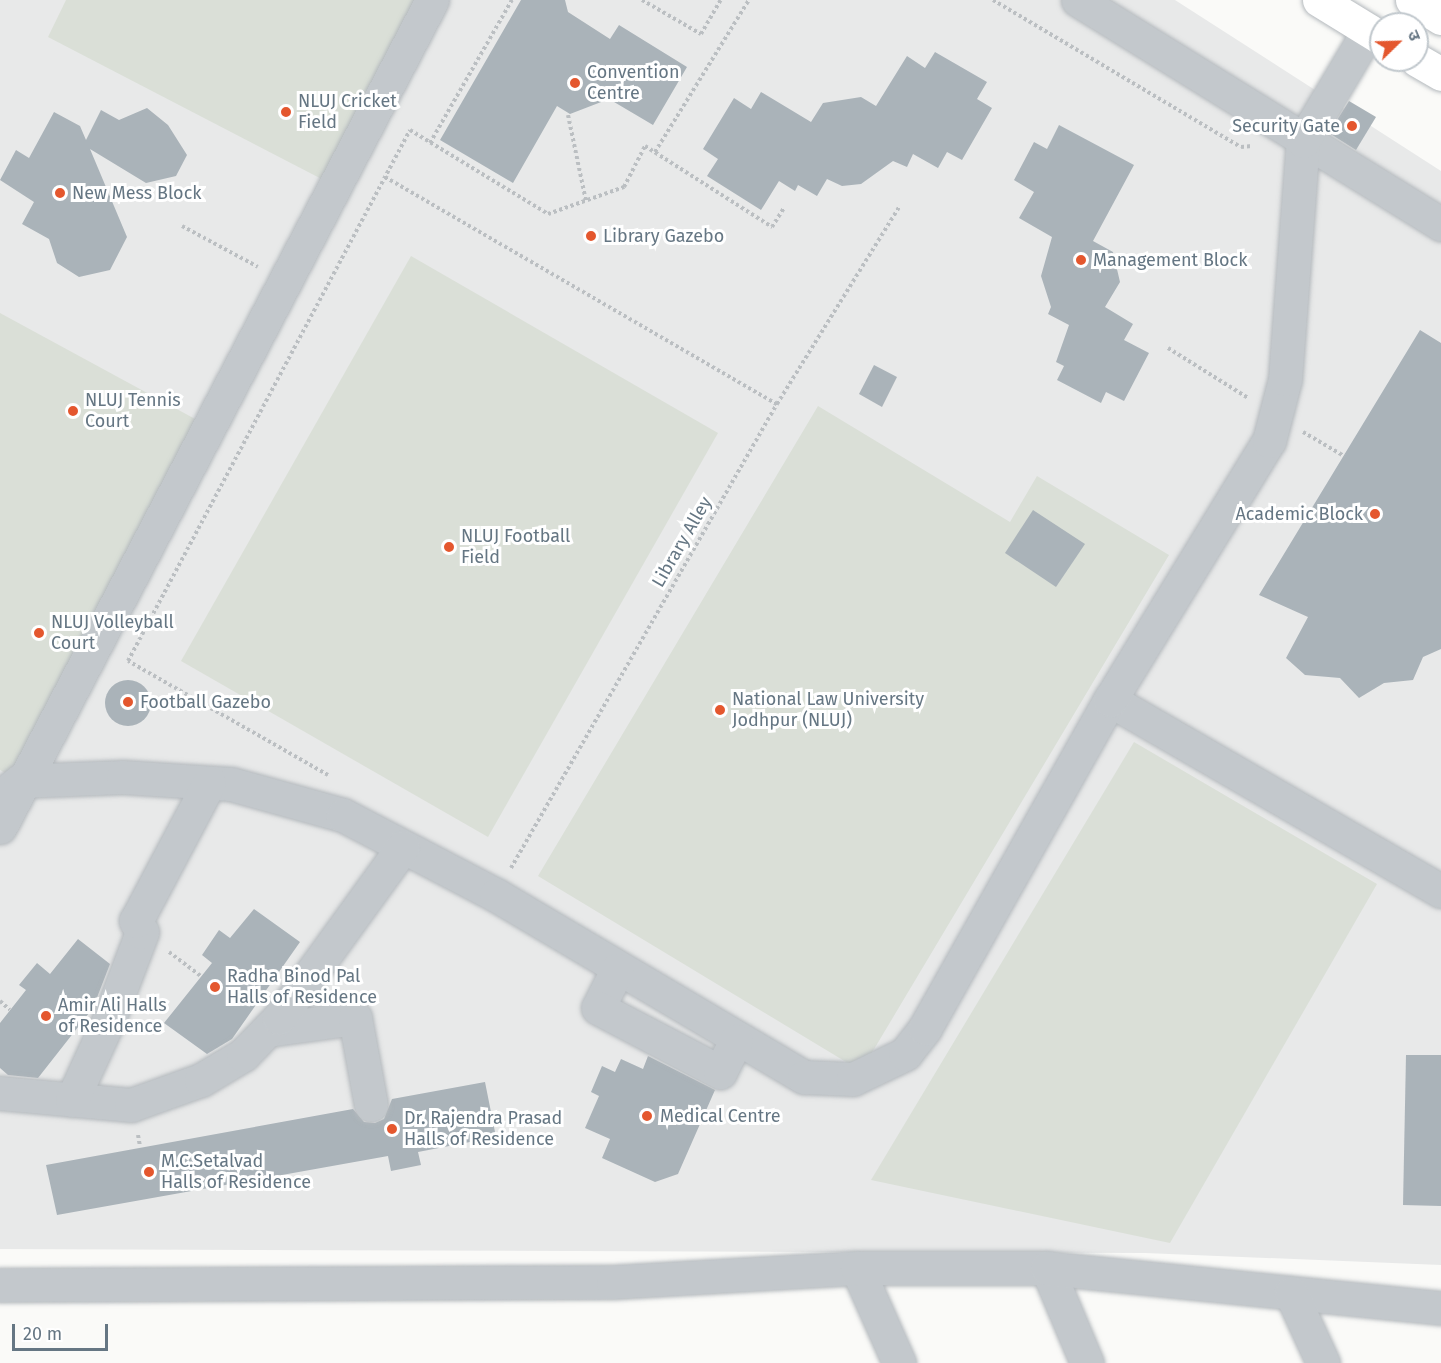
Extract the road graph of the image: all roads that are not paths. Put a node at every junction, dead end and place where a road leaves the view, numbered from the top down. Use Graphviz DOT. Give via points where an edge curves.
graph roads {
  1 [pos="432,0"];
  2 [pos="1078,0"];
  3 [pos="1319,0"];
  4 [pos="1412,0"];
  5 [pos="1441,18"];
  6 [pos="1369,30"];
  7 [pos="1369,43"];
  8 [pos="1303,141"];
  9 [pos="1441,224"];
  10 [pos="1110,700"];
  11 [pos="7,782"];
  12 [pos="209,783"];
  13 [pos="0,827"];
  14 [pos="403,847"];
  15 [pos="1441,891"];
  16 [pos="617,970"];
  17 [pos="268,1030"];
  18 [pos="736,1041"];
  19 [pos="0,1093"];
  20 [pos="72,1100"];
  21 [pos="371,1105"];
  22 [pos="857,1268"];
  23 [pos="1047,1268"];
  24 [pos="0,1285"];
  25 [pos="1291,1293"];
  26 [pos="1441,1308"];
  27 [pos="899,1363"];
  28 [pos="1088,1363"];
  29 [pos="1323,1363"];
  1 -- 11 [label="street" via="285,281"];
  2 -- 8 [label="street"];
  3 -- 6 [label="highway"];
  4 -- 5 [label="highway"];
  7 -- 8 [label="street"];
  8 -- 9 [label="street"];
  8 -- 10 [label="street" via="1278,417 1269,441"];
  10 -- 15 [label="street"];
  10 -- 18 [label="street" via="925,1028 905,1054 853,1079 804,1077"];
  11 -- 12 [label="street" via="123,777"];
  11 -- 13 [label="street"];
  12 -- 14 [label="street" via="343,815"];
  12 -- 20 [label="street" via="136,921 142,932 110,1019"];
  14 -- 16 [label="street" via="496,895"];
  14 -- 17 [label="street"];
  16 -- 18 [label="street"];
  16 -- 18 [label="street" via="598,1008 720,1072"];
  17 -- 20 [label="street" via="243,1055 194,1084 131,1105"];
  17 -- 21 [label="street" via="355,1018"];
  19 -- 20 [label="street"];
  22 -- 23 [label="street"];
  22 -- 24 [label="street" via="613,1282"];
  22 -- 27 [label="street"];
  23 -- 25 [label="street"];
  23 -- 28 [label="street"];
  25 -- 26 [label="street"];
  25 -- 29 [label="street"];
}
